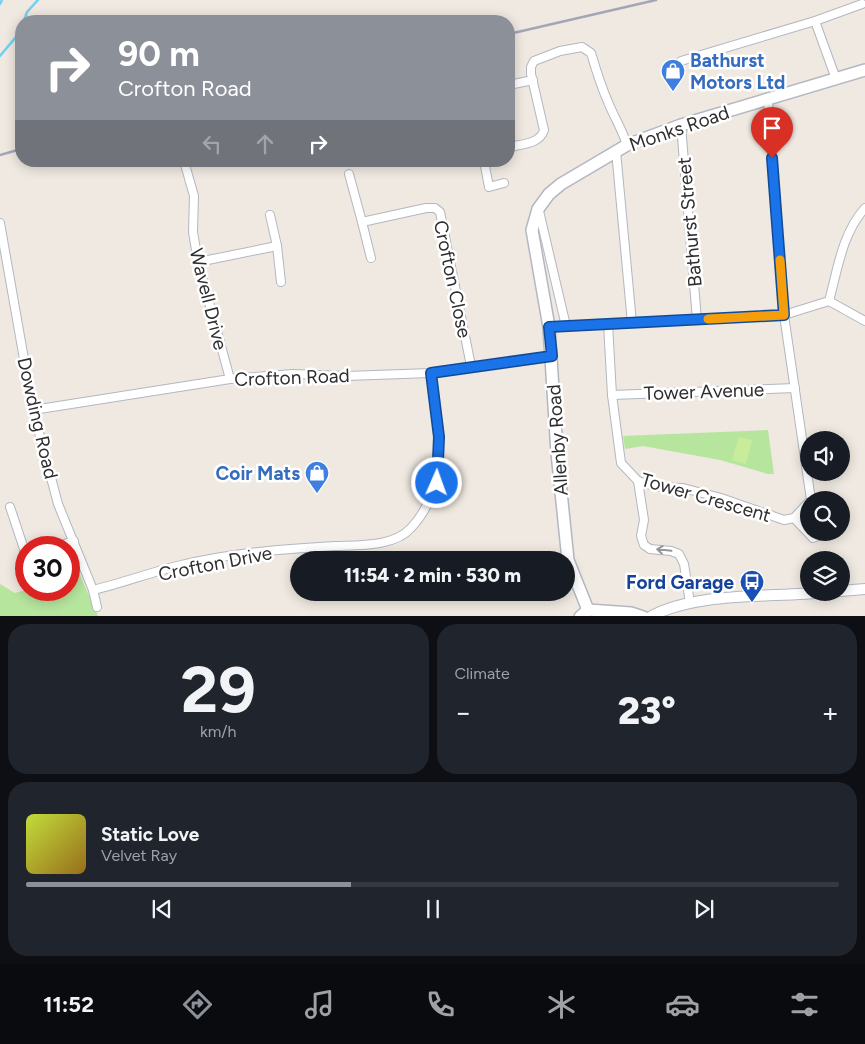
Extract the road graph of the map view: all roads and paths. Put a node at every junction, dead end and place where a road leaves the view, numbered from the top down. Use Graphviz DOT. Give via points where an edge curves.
graph roads {
  1 [pos="862,4"];
  2 [pos="815,21"];
  3 [pos="682,61"];
  4 [pos="865,70"];
  5 [pos="836,79"];
  6 [pos="533,80"];
  7 [pos="515,84"];
  8 [pos="768,100"];
  9 [pos="681,125"];
  10 [pos="627,145"];
  11 [pos="515,146"];
  12 [pos="616,151"];
  13 [pos="186,167"];
  14 [pos="485,167"];
  15 [pos="348,174"];
  16 [pos="504,183"];
  17 [pos="538,208"];
  18 [pos="865,208"];
  19 [pos="270,215"];
  20 [pos="362,222"];
  21 [pos="0,223"];
  22 [pos="276,246"];
  23 [pos="371,258"];
  24 [pos="198,262"];
  25 [pos="281,282"];
  26 [pos="829,301"];
  27 [pos="784,315"];
  28 [pos="697,320"];
  29 [pos="865,320"];
  30 [pos="632,323"];
  31 [pos="608,324"];
  32 [pos="566,326"];
  33 [pos="549,327"];
  34 [pos="552,356"];
  35 [pos="471,366"];
  36 [pos="431,373"];
  37 [pos="230,379"];
  38 [pos="795,388"];
  39 [pos="612,395"];
  40 [pos="33,410"];
  41 [pos="638,481"];
  42 [pos="809,491"];
  43 [pos="10,507"];
  44 [pos="800,512"];
  45 [pos="794,518"];
  46 [pos="800,524"];
  47 [pos="20,536"];
  48 [pos="72,536"];
  49 [pos="80,556"];
  50 [pos="865,589"];
  51 [pos="93,590"];
  52 [pos="850,590"];
  53 [pos="800,594"];
  54 [pos="690,602"];
  55 [pos="97,607"];
  56 [pos="584,613"];
  57 [pos="643,616"];
  58 [pos="650,616"];
  1 -- 2 [label="street"];
  2 -- 3 [label="street"];
  2 -- 5 [label="street"];
  4 -- 5 [label="main road, Monks Road"];
  5 -- 8 [label="main road, Monks Road"];
  6 -- 7 [label="street"];
  6 -- 10 [label="street" via="531,67 542,57 582,47 591,53 596,76 622,126"];
  6 -- 11 [label="street" via="544,130 538,140"];
  8 -- 9 [label="main road, Monks Road"];
  8 -- 27 [label="street, Tower Crescent"];
  9 -- 10 [label="main road, Monks Road"];
  9 -- 28 [label="street, Bathurst Street"];
  10 -- 12 [label="main road, Monks Road"];
  12 -- 17 [label="main road, Monks Road" via="555,189"];
  12 -- 30 [label="street"];
  13 -- 24 [label="street, Wavell Drive" via="194,196 193,232"];
  14 -- 16 [label="street" via="489,187"];
  15 -- 20 [label="street"];
  17 -- 32 [label="street"];
  17 -- 33 [label="main road, Allenby Road" via="533,236"];
  18 -- 26 [label="street" via="853,222"];
  19 -- 22 [label="street"];
  20 -- 23 [label="street"];
  20 -- 35 [label="street, Crofton Close" via="426,208 440,212"];
  21 -- 40 [label="street, Dowding Road"];
  22 -- 24 [label="street"];
  22 -- 25 [label="street"];
  24 -- 37 [label="street, Wavell Drive"];
  26 -- 27 [label="street"];
  26 -- 29 [label="street"];
  27 -- 28 [label="street"];
  27 -- 38 [label="street, Tower Crescent"];
  28 -- 30 [label="street"];
  30 -- 31 [label="street"];
  31 -- 32 [label="street"];
  31 -- 39 [label="street, Tower Crescent"];
  32 -- 33 [label="street"];
  33 -- 34 [label="main road, Allenby Road"];
  34 -- 35 [label="street, Crofton Road"];
  34 -- 56 [label="main road, Allenby Road" via="557,453 568,560"];
  35 -- 36 [label="street, Crofton Road"];
  36 -- 37 [label="street, Crofton Road" via="294,374"];
  36 -- 51 [label="street, Crofton Drive" via="439,437 437,483 425,510 410,530 389,541 280,550 177,566"];
  37 -- 40 [label="street, Crofton Road"];
  38 -- 39 [label="street, Tower Avenue"];
  38 -- 42 [label="street, Tower Crescent"];
  39 -- 41 [label="street, Tower Crescent" via="621,463"];
  40 -- 48 [label="street, Dowding Road" via="58,504"];
  41 -- 45 [label="street, Tower Crescent" via="721,498 784,520"];
  54 -- 41 [label="street, one-way" via="684,564 679,554 671,550 650,549 644,544"];
  43 -- 47 [label="street"];
  44 -- 45 [label="street, Tower Crescent"];
  45 -- 46 [label="street"];
  49 -- 51 [label="street, Dowding Road"];
  50 -- 52 [label="street"];
  51 -- 55 [label="street, Dowding Road"];
  53 -- 54 [label="street"];
  54 -- 58 [label="street" via="668,607"];
  56 -- 57 [label="main road"];
}
